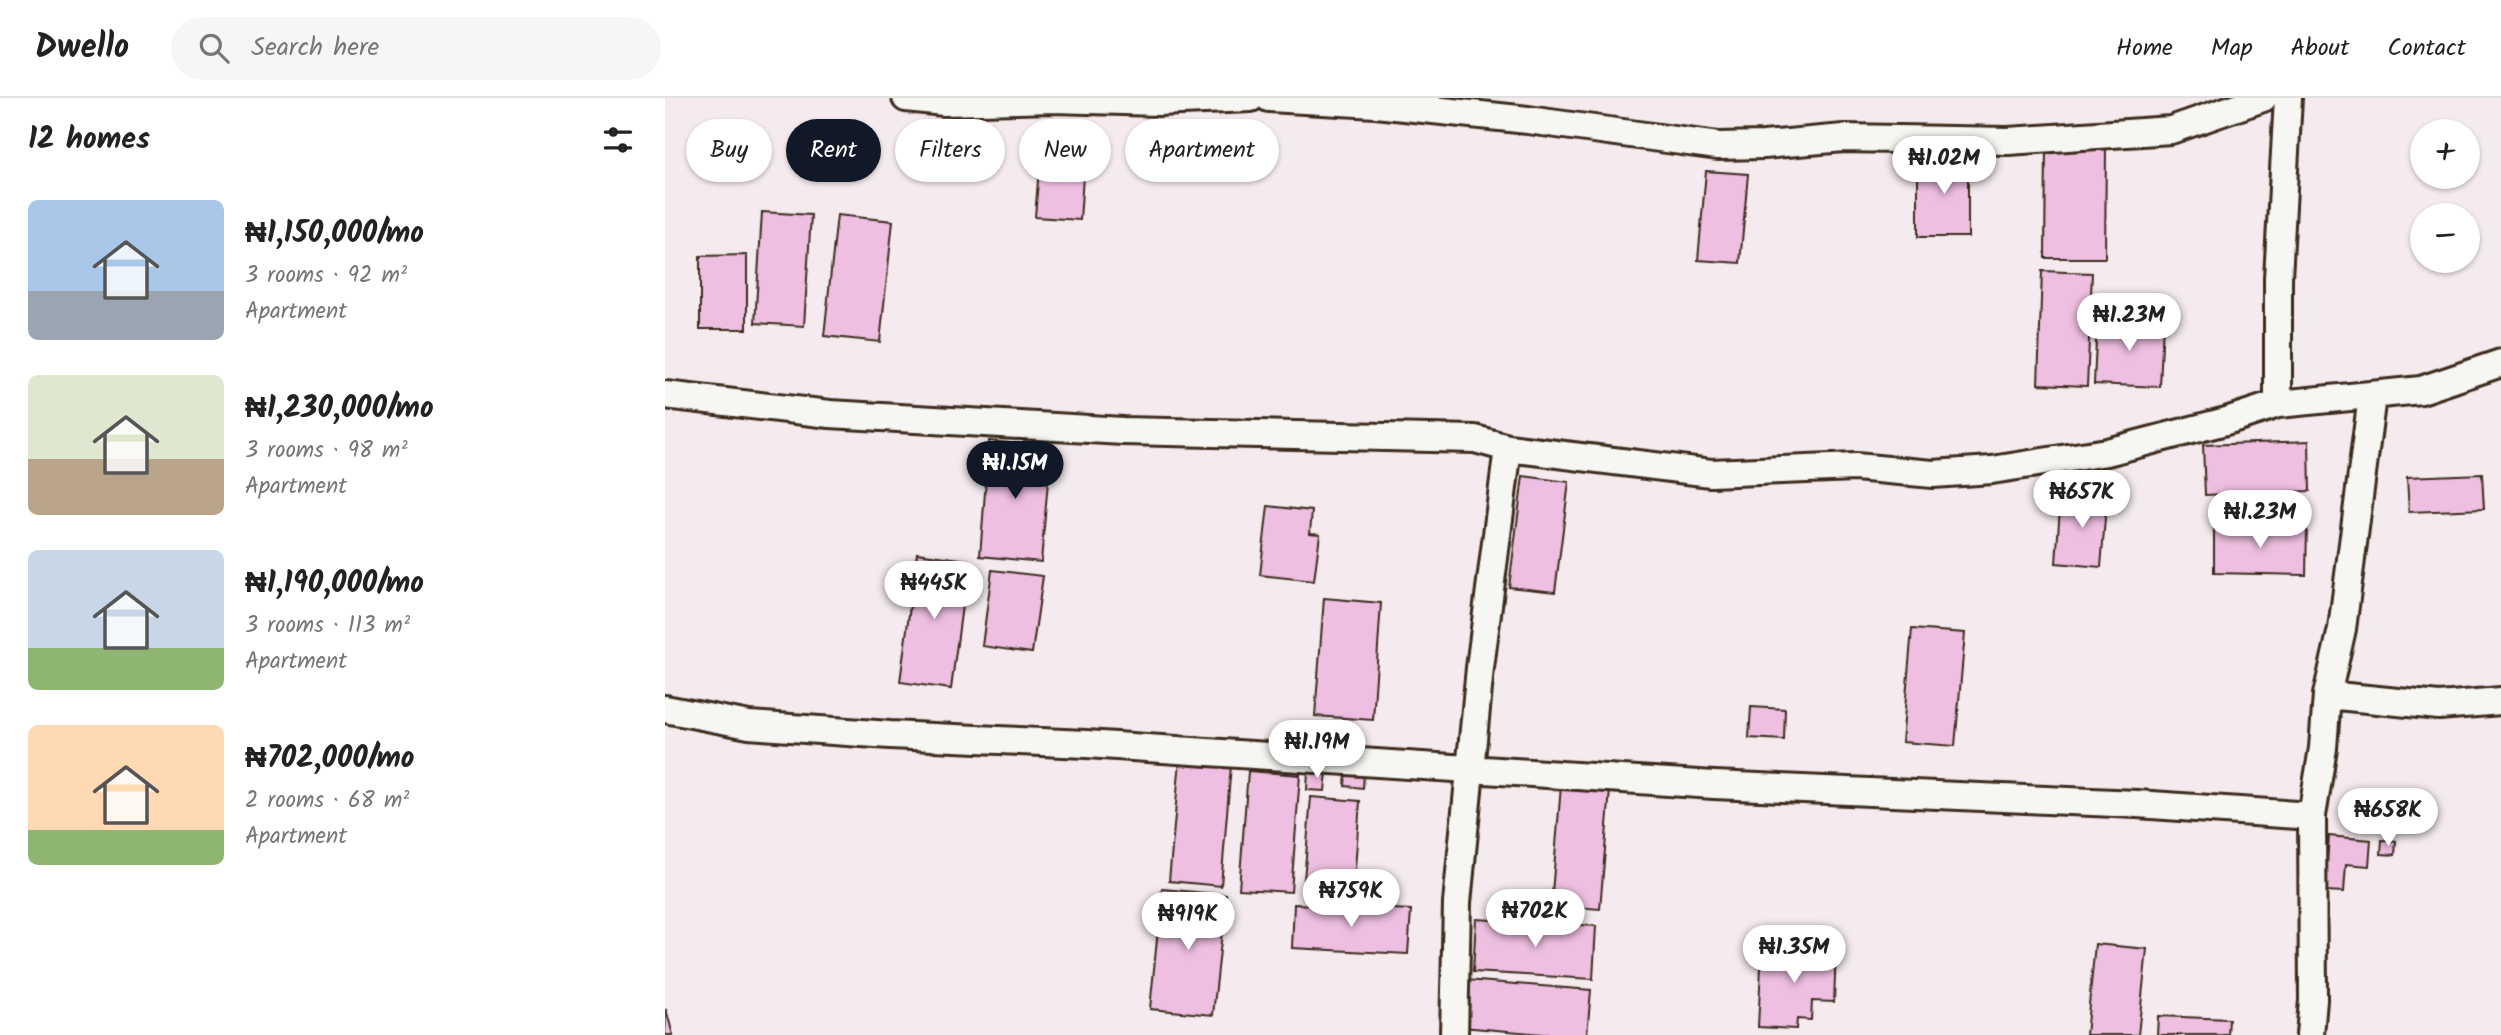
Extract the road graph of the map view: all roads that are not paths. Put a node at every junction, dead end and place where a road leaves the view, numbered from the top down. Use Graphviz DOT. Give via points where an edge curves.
graph roads {
  1 [pos="906,98"];
  2 [pos="1251,98"];
  3 [pos="1269,98"];
  4 [pos="2263,98"];
  5 [pos="2288,98"];
  6 [pos="2501,363"];
  7 [pos="665,395"];
  8 [pos="2372,396"];
  9 [pos="2278,404"];
  10 [pos="1508,448"];
  11 [pos="2327,695"];
  12 [pos="2501,701"];
  13 [pos="665,709"];
  14 [pos="1470,770"];
  15 [pos="2312,816"];
  16 [pos="1454,1035"];
  17 [pos="2310,1035"];
  1 -- 2 [label="street" via="944,102"];
  3 -- 4 [label="street" via="1528,120 1718,146 1844,138 2008,141 2171,130"];
  5 -- 9 [label="street" via="2278,278"];
  6 -- 8 [label="street" via="2421,390"];
  7 -- 10 [label="street" via="856,416 1123,432 1475,439"];
  8 -- 9 [label="street"];
  8 -- 11 [label="street" via="2343,629"];
  9 -- 10 [label="street" via="2106,452 1933,474 1854,467 1711,472"];
  10 -- 14 [label="street"];
  11 -- 12 [label="street" via="2439,706"];
  11 -- 15 [label="street"];
  13 -- 14 [label="street" via="750,725"];
  14 -- 15 [label="street"];
  14 -- 16 [label="street" via="1457,903"];
  15 -- 17 [label="street"];
}
